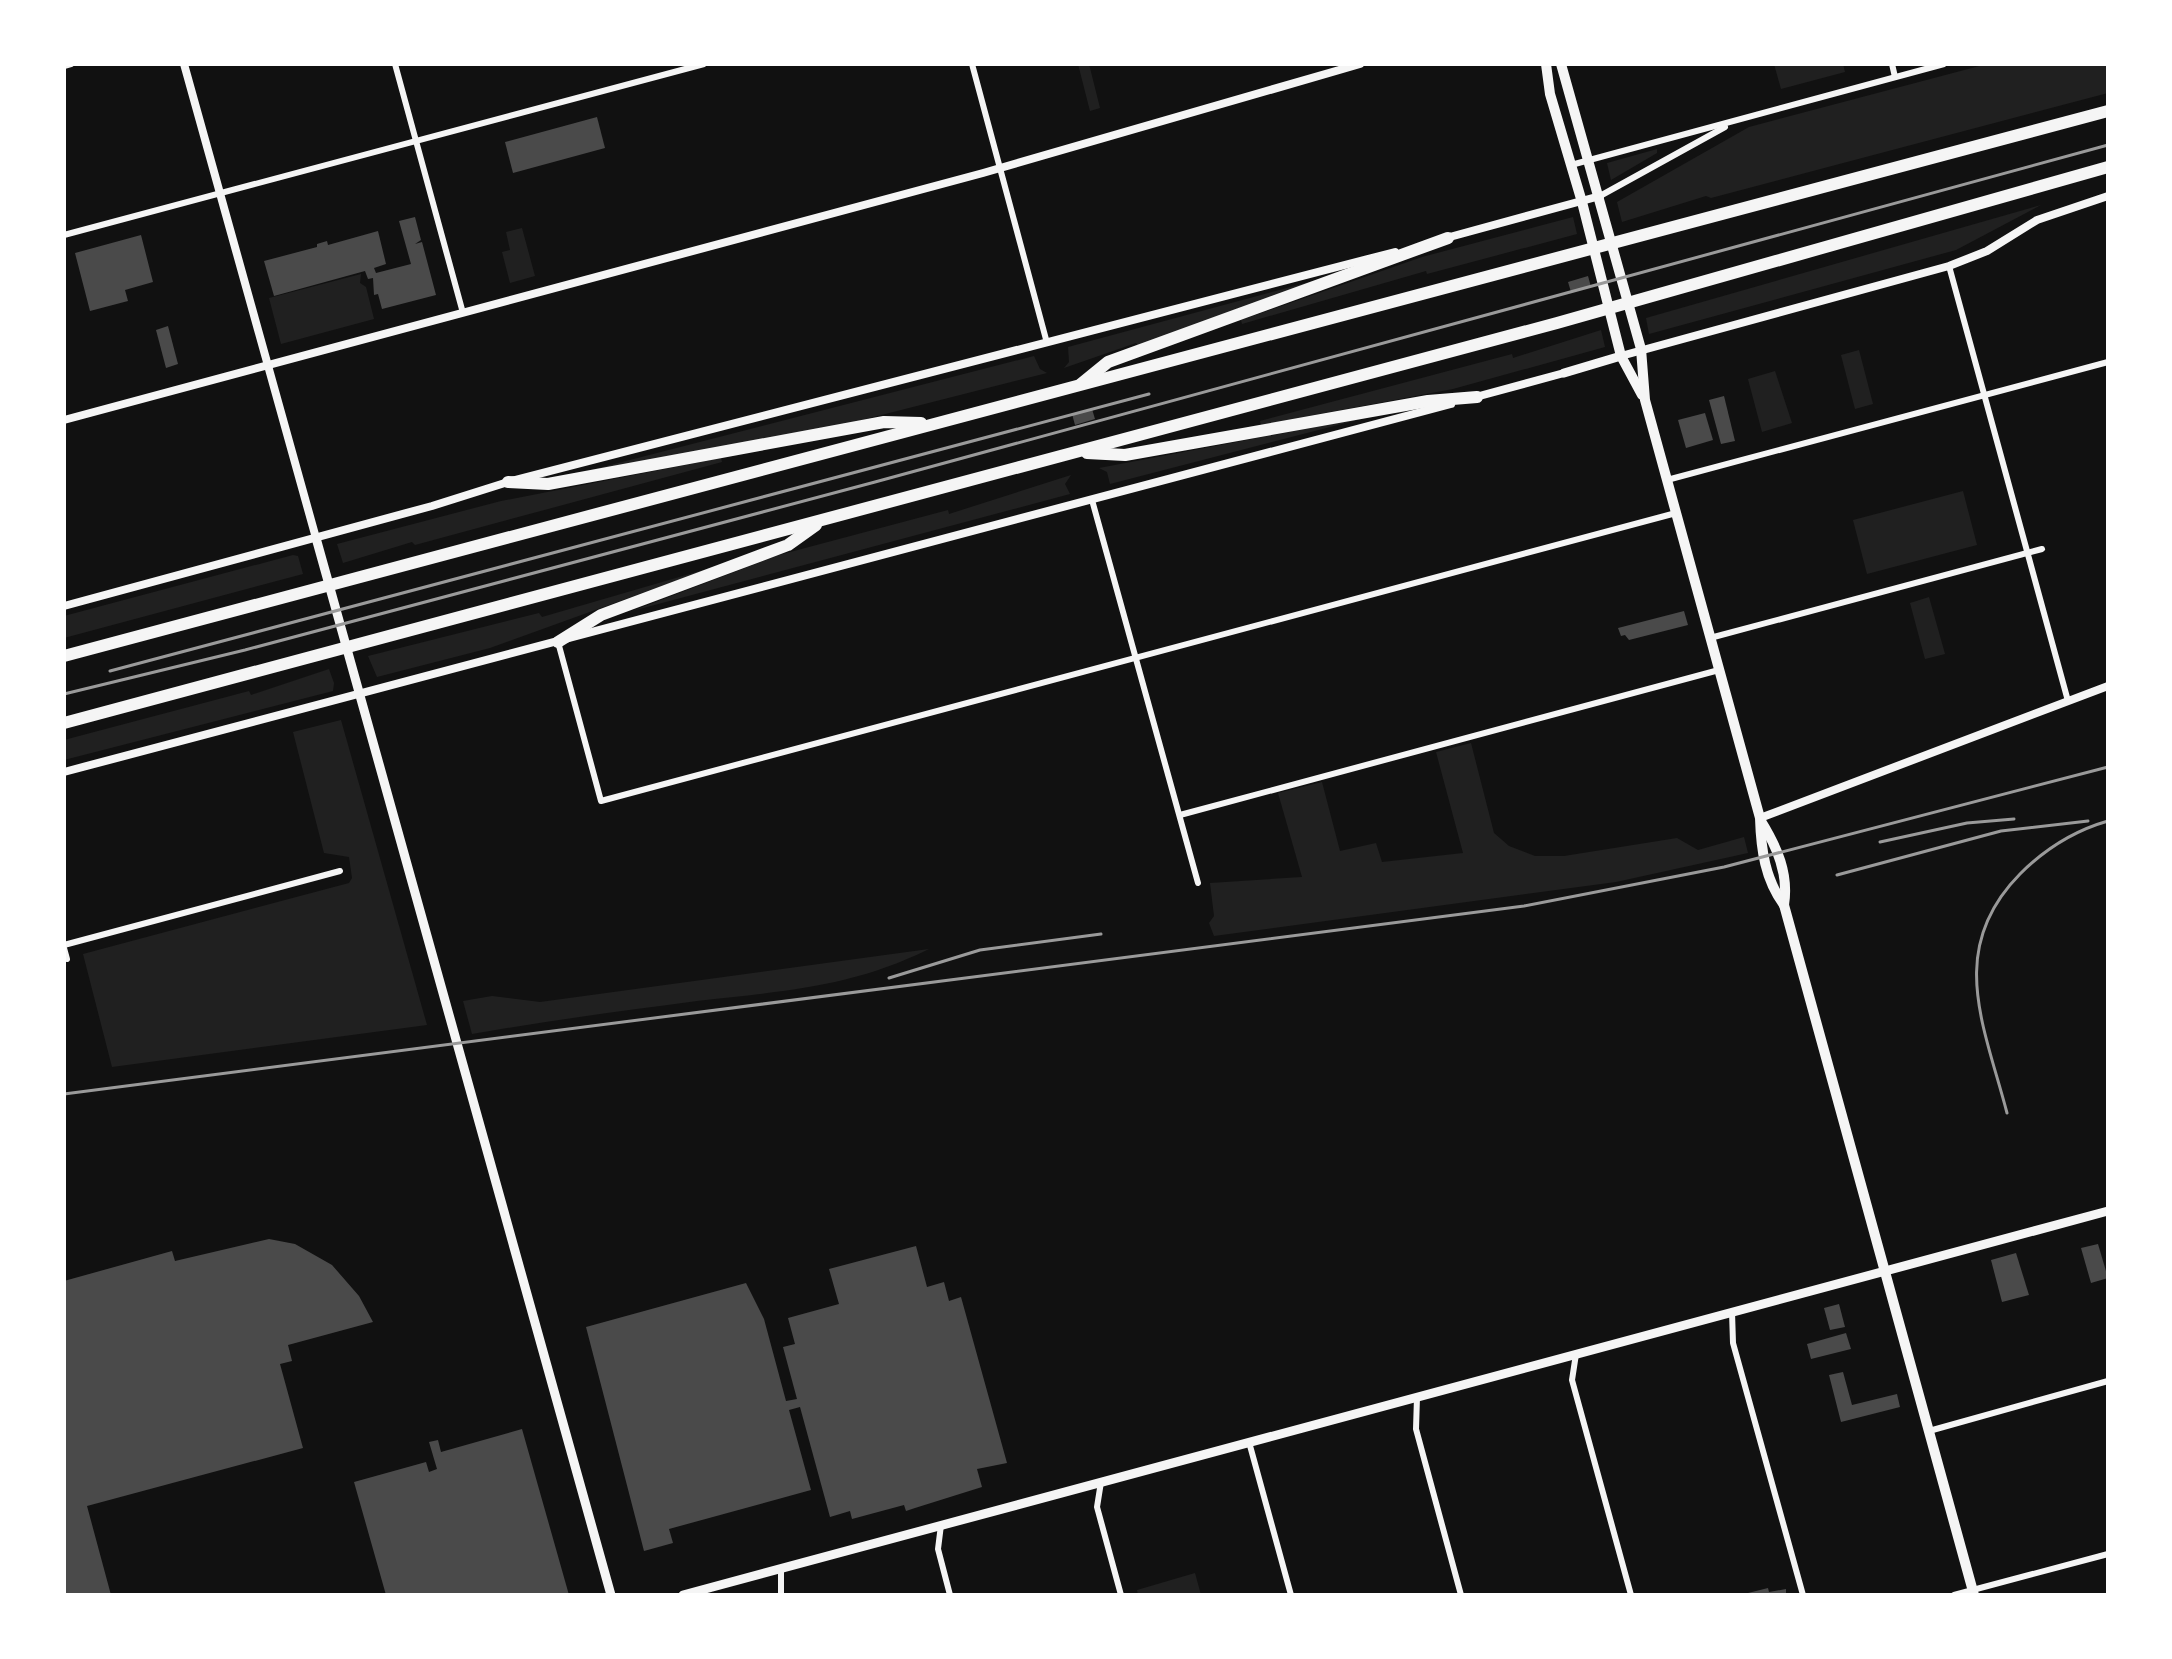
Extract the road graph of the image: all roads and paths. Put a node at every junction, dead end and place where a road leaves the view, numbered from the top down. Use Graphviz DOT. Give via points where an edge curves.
graph roads {
  1 [pos="71,64"];
  2 [pos="184,64"];
  3 [pos="395,64"];
  4 [pos="704,64"];
  5 [pos="972,64"];
  6 [pos="1360,64"];
  7 [pos="1546,64"];
  8 [pos="1561,64"];
  9 [pos="1892,64"];
  10 [pos="1944,64"];
  11 [pos="64,66"];
  12 [pos="1895,77"];
  13 [pos="2108,111"];
  14 [pos="1738,120"];
  15 [pos="416,141"];
  16 [pos="1591,160"];
  17 [pos="1571,165"];
  18 [pos="2108,167"];
  19 [pos="1001,168"];
  20 [pos="220,194"];
  21 [pos="1600,196"];
  22 [pos="2108,196"];
  23 [pos="1582,202"];
  24 [pos="64,235"];
  25 [pos="1448,238"];
  26 [pos="1949,266"];
  27 [pos="463,313"];
  28 [pos="1047,343"];
  29 [pos="1641,349"];
  30 [pos="1621,356"];
  31 [pos="2108,362"];
  32 [pos="267,367"];
  33 [pos="1564,373"];
  34 [pos="1078,387"];
  35 [pos="1984,395"];
  36 [pos="1477,397"];
  37 [pos="1645,400"];
  38 [pos="64,420"];
  39 [pos="936,424"];
  40 [pos="1072,452"];
  41 [pos="1667,480"];
  42 [pos="508,482"];
  43 [pos="1092,500"];
  44 [pos="1676,513"];
  45 [pos="822,520"];
  46 [pos="316,538"];
  47 [pos="2042,549"];
  48 [pos="2027,553"];
  49 [pos="64,606"];
  50 [pos="1710,638"];
  51 [pos="558,642"];
  52 [pos="64,656"];
  53 [pos="1136,658"];
  54 [pos="1719,670"];
  55 [pos="2108,686"];
  56 [pos="360,695"];
  57 [pos="2068,701"];
  58 [pos="64,723"];
  59 [pos="64,772"];
  60 [pos="1180,815"];
  61 [pos="1760,818"];
  62 [pos="340,871"];
  63 [pos="1198,883"];
  64 [pos="64,946"];
  65 [pos="67,959"];
  66 [pos="2108,1211"];
  67 [pos="1885,1271"];
  68 [pos="1732,1311"];
  69 [pos="1576,1354"];
  70 [pos="2108,1381"];
  71 [pos="1417,1397"];
  72 [pos="1929,1431"];
  73 [pos="1249,1442"];
  74 [pos="1101,1482"];
  75 [pos="941,1525"];
  76 [pos="2108,1554"];
  77 [pos="781,1569"];
  78 [pos="1974,1592"];
  79 [pos="611,1595"];
  80 [pos="683,1595"];
  81 [pos="781,1595"];
  82 [pos="950,1595"];
  83 [pos="1121,1595"];
  84 [pos="1291,1595"];
  85 [pos="1461,1595"];
  86 [pos="1631,1595"];
  87 [pos="1803,1595"];
  88 [pos="1954,1595"];
  1 -- 11 [label="street"];
  2 -- 20 [label="street"];
  3 -- 15 [label="street"];
  4 -- 15 [label="street"];
  5 -- 19 [label="street"];
  6 -- 19 [label="street"];
  7 -- 17 [label="main road"];
  8 -- 16 [label="main road"];
  9 -- 12 [label="street"];
  10 -- 12 [label="street"];
  12 -- 14 [label="street"];
  13 -- 34 [label="highway"];
  14 -- 16 [label="street"];
  14 -- 21 [label="street"];
  15 -- 20 [label="street"];
  15 -- 27 [label="street"];
  16 -- 17 [label="street"];
  16 -- 21 [label="main road"];
  17 -- 23 [label="main road"];
  18 -- 40 [label="highway" via="1755,269"];
  19 -- 27 [label="street"];
  19 -- 28 [label="street"];
  20 -- 24 [label="street"];
  20 -- 32 [label="street"];
  21 -- 23 [label="street"];
  21 -- 29 [label="main road"];
  22 -- 26 [label="street" via="2037,220 1987,251"];
  23 -- 25 [label="street"];
  23 -- 30 [label="main road"];
  25 -- 28 [label="street"];
  25 -- 34 [label="highway" via="1108,362"];
  26 -- 29 [label="street"];
  26 -- 35 [label="street"];
  27 -- 32 [label="street"];
  28 -- 42 [label="street"];
  29 -- 30 [label="street"];
  29 -- 37 [label="main road"];
  30 -- 33 [label="main road"];
  30 -- 37 [label="main road"];
  31 -- 35 [label="street"];
  32 -- 38 [label="street"];
  32 -- 46 [label="street"];
  33 -- 36 [label="street"];
  34 -- 39 [label="highway"];
  35 -- 41 [label="street"];
  35 -- 48 [label="street"];
  36 -- 40 [label="highway" via="1428,401 1125,455"];
  36 -- 43 [label="street"];
  37 -- 41 [label="main road"];
  39 -- 42 [label="highway" via="884,422 548,484"];
  39 -- 52 [label="highway"];
  40 -- 45 [label="highway"];
  41 -- 44 [label="main road"];
  42 -- 46 [label="street"];
  43 -- 51 [label="street"];
  43 -- 53 [label="street"];
  44 -- 50 [label="main road"];
  44 -- 53 [label="street"];
  45 -- 51 [label="highway" via="788,545 601,615"];
  45 -- 58 [label="highway"];
  46 -- 49 [label="street"];
  46 -- 56 [label="main road"];
  47 -- 48 [label="street"];
  48 -- 50 [label="street"];
  48 -- 57 [label="street"];
  50 -- 54 [label="main road"];
  51 -- 53 [label="street" via="601,801"];
  51 -- 56 [label="street"];
  53 -- 60 [label="street"];
  54 -- 60 [label="street"];
  54 -- 61 [label="main road"];
  55 -- 57 [label="street"];
  56 -- 59 [label="street"];
  56 -- 79 [label="main road"];
  57 -- 61 [label="street"];
  60 -- 63 [label="street"];
  61 -- 67 [label="main road" via="1776,846 1787,885 1784,905"];
  62 -- 64 [label="street"];
  64 -- 65 [label="street"];
  66 -- 67 [label="main road"];
  67 -- 68 [label="main road"];
  67 -- 72 [label="main road"];
  68 -- 69 [label="main road"];
  68 -- 87 [label="street" via="1733,1343"];
  69 -- 71 [label="main road"];
  69 -- 86 [label="street" via="1572,1380"];
  70 -- 72 [label="street"];
  71 -- 73 [label="main road"];
  71 -- 85 [label="street" via="1416,1429"];
  72 -- 78 [label="main road"];
  73 -- 74 [label="main road"];
  73 -- 84 [label="street"];
  74 -- 75 [label="main road"];
  74 -- 83 [label="street" via="1097,1507"];
  75 -- 77 [label="main road"];
  75 -- 82 [label="street" via="938,1549"];
  76 -- 78 [label="street"];
  77 -- 80 [label="main road"];
  77 -- 81 [label="street"];
  78 -- 88 [label="street"];
}
